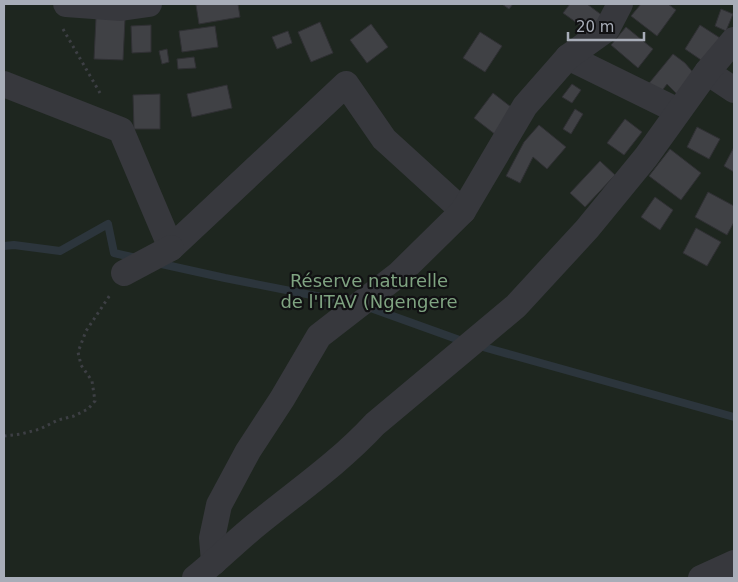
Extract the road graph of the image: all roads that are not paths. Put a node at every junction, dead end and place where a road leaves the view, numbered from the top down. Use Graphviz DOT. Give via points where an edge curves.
graph roads {
  1 [pos="66,4"];
  2 [pos="149,4"];
  3 [pos="620,4"];
  4 [pos="734,40"];
  5 [pos="568,57"];
  6 [pos="707,72"];
  7 [pos="4,84"];
  8 [pos="734,90"];
  9 [pos="678,111"];
  10 [pos="463,212"];
  11 [pos="171,248"];
  12 [pos="124,273"];
  13 [pos="734,563"];
  14 [pos="205,570"];
  15 [pos="701,578"];
  1 -- 2 [label="street" via="121,8"];
  3 -- 5 [label="street" via="607,29"];
  4 -- 6 [label="street"];
  5 -- 9 [label="street"];
  5 -- 10 [label="street" via="525,106"];
  6 -- 8 [label="street"];
  6 -- 9 [label="street"];
  7 -- 11 [label="street" via="121,130"];
  9 -- 14 [label="street" via="588,229 516,306"];
  10 -- 11 [label="street" via="384,139 346,84"];
  10 -- 14 [label="street" via="399,274 319,336 248,450 219,505"];
  11 -- 12 [label="street"];
  13 -- 15 [label="street"];
}
